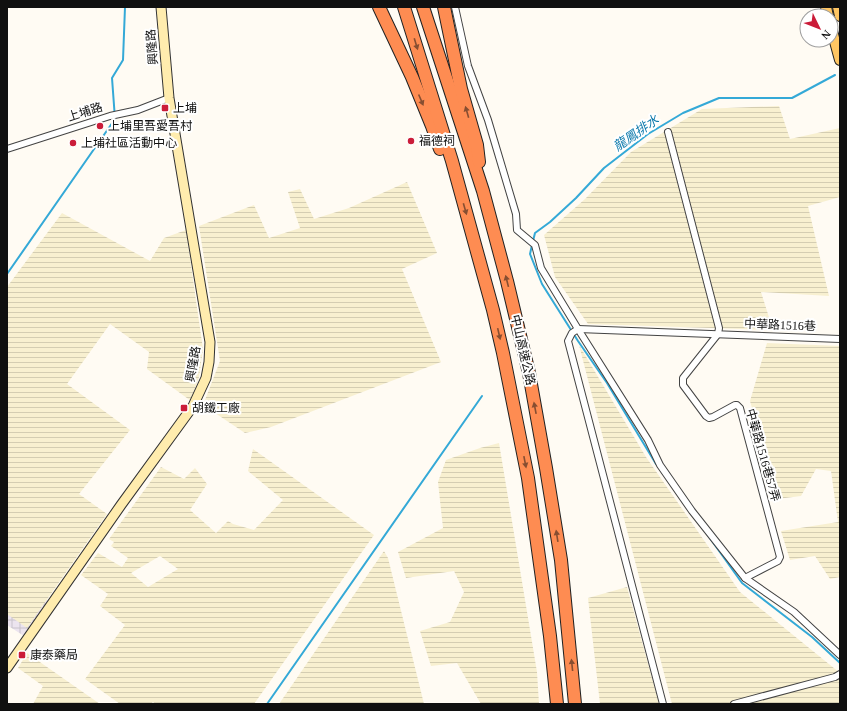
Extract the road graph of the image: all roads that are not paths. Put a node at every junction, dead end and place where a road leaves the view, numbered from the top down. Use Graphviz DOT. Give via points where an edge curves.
graph roads {
  1 [pos="161,7"];
  2 [pos="404,7"];
  3 [pos="423,7"];
  4 [pos="455,7"];
  5 [pos="838,7"];
  6 [pos="379,9"];
  7 [pos="444,10"];
  8 [pos="840,16"];
  9 [pos="837,48"];
  10 [pos="840,60"];
  11 [pos="169,98"];
  12 [pos="668,132"];
  13 [pos="7,149"];
  14 [pos="458,187"];
  15 [pos="484,191"];
  16 [pos="578,329"];
  17 [pos="718,334"];
  18 [pos="840,339"];
  19 [pos="746,578"];
  20 [pos="840,655"];
  21 [pos="7,668"];
  22 [pos="840,674"];
  23 [pos="557,704"];
  24 [pos="575,704"];
  25 [pos="663,704"];
  26 [pos="734,704"];
  1 -- 11 [label="street, 興隆路"];
  2 -- 14 [label="highway, 中山高速公路, one-way"];
  3 -- 15 [label="highway, 中山高速公路"];
  4 -- 16 [label="street" via="468,66 488,120 516,214 517,230 535,245 541,268"];
  5 -- 8 [label="main road"];
  6 -- 14 [label="highway, one-way" via="412,77 450,177"];
  15 -- 7 [label="highway, one-way" via="477,146 461,89"];
  9 -- 10 [label="main road"];
  11 -- 13 [label="street, 上埔路" via="138,110 110,116"];
  11 -- 21 [label="street, 興隆路" via="210,342 206,378 193,406"];
  12 -- 17 [label="street" via="719,328"];
  14 -- 23 [label="highway, 中山高速公路, one-way" via="495,317 528,478"];
  24 -- 15 [label="highway, 中山高速公路, one-way" via="561,560 546,468 528,373"];
  16 -- 17 [label="street, 中華路1516巷"];
  16 -- 19 [label="street" via="648,440 660,465"];
  16 -- 25 [label="street" via="572,333 568,341"];
  17 -- 18 [label="street, 中華路1516巷"];
  17 -- 19 [label="street, 中華路1516巷57弄" via="683,378 683,385 709,418 735,405 740,408 780,557 778,561"];
  19 -- 20 [label="street" via="794,612"];
  22 -- 26 [label="street"];
}
